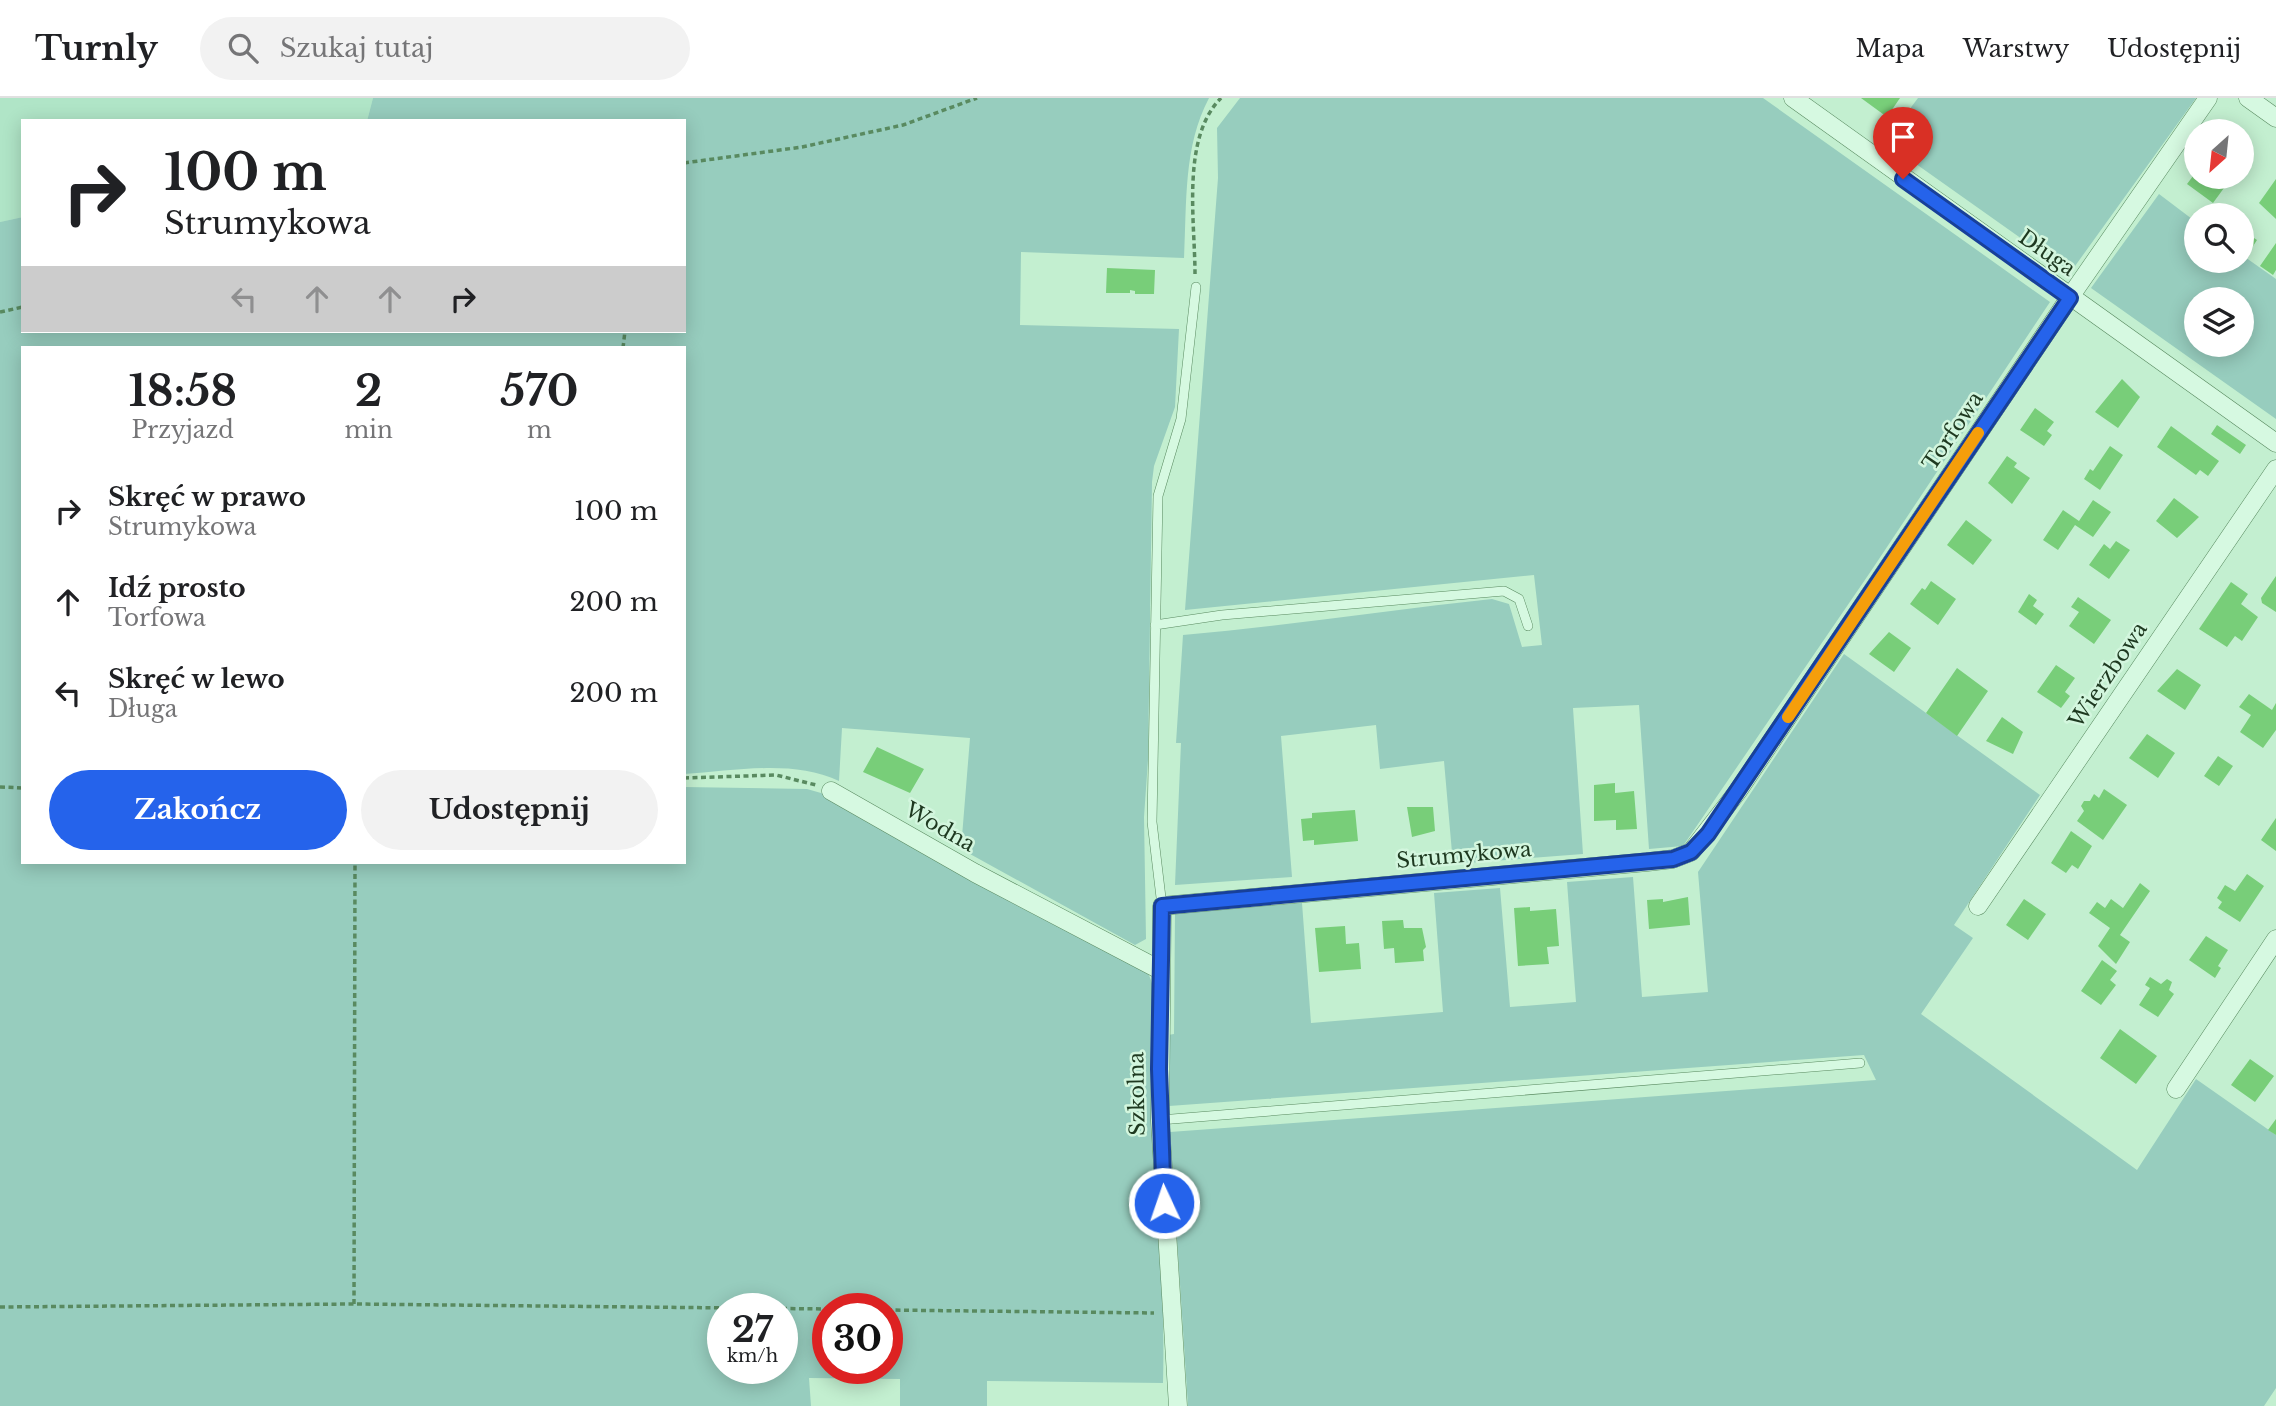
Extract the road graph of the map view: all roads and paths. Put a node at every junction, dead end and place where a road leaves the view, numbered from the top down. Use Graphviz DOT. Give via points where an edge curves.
graph roads {
  1 [pos="977,98"];
  2 [pos="1221,98"];
  3 [pos="1793,98"];
  4 [pos="2208,98"];
  5 [pos="2248,98"];
  6 [pos="2276,118"];
  7 [pos="686,163"];
  8 [pos="1196,287"];
  9 [pos="2070,298"];
  10 [pos="21,307"];
  11 [pos="0,312"];
  12 [pos="2276,443"];
  13 [pos="2276,468"];
  14 [pos="1155,625"];
  15 [pos="1528,626"];
  16 [pos="686,778"];
  17 [pos="0,787"];
  18 [pos="21,788"];
  19 [pos="1738,790"];
  20 [pos="831,791"];
  21 [pos="355,864"];
  22 [pos="1162,906"];
  23 [pos="1978,906"];
  24 [pos="2276,939"];
  25 [pos="1160,970"];
  26 [pos="1860,1063"];
  27 [pos="2176,1089"];
  28 [pos="1160,1120"];
  29 [pos="354,1304"];
  30 [pos="0,1307"];
  31 [pos="812,1309"];
  32 [pos="903,1310"];
  33 [pos="1171,1314"];
  34 [pos="1178,1406"];
  1 -- 7 [label="path" via="903,125 802,148"];
  2 -- 8 [label="path" via="1210,108 1199,131 1194,168"];
  3 -- 9 [label="street, Długa"];
  4 -- 9 [label="street, Torfowa"];
  5 -- 6 [label="street"];
  8 -- 14 [label="lane" via="1181,419 1158,496"];
  9 -- 12 [label="street, Długa"];
  9 -- 19 [label="street, Torfowa"];
  10 -- 11 [label="path"];
  13 -- 23 [label="street, Wierzbowa"];
  14 -- 15 [label="lane" via="1504,591 1519,598"];
  14 -- 22 [label="lane" via="1152,821"];
  16 -- 20 [label="path" via="776,775"];
  17 -- 18 [label="path"];
  19 -- 22 [label="street, Strumykowa" via="1691,852 1673,859"];
  20 -- 25 [label="street, Wodna"];
  21 -- 29 [label="path"];
  22 -- 25 [label="street, Szkolna"];
  24 -- 27 [label="street"];
  25 -- 28 [label="street, Szkolna"];
  26 -- 28 [label="lane"];
  28 -- 33 [label="street, Szkolna"];
  29 -- 30 [label="path"];
  29 -- 31 [label="path"];
  32 -- 33 [label="path"];
  33 -- 34 [label="street, Szkolna"];
}
